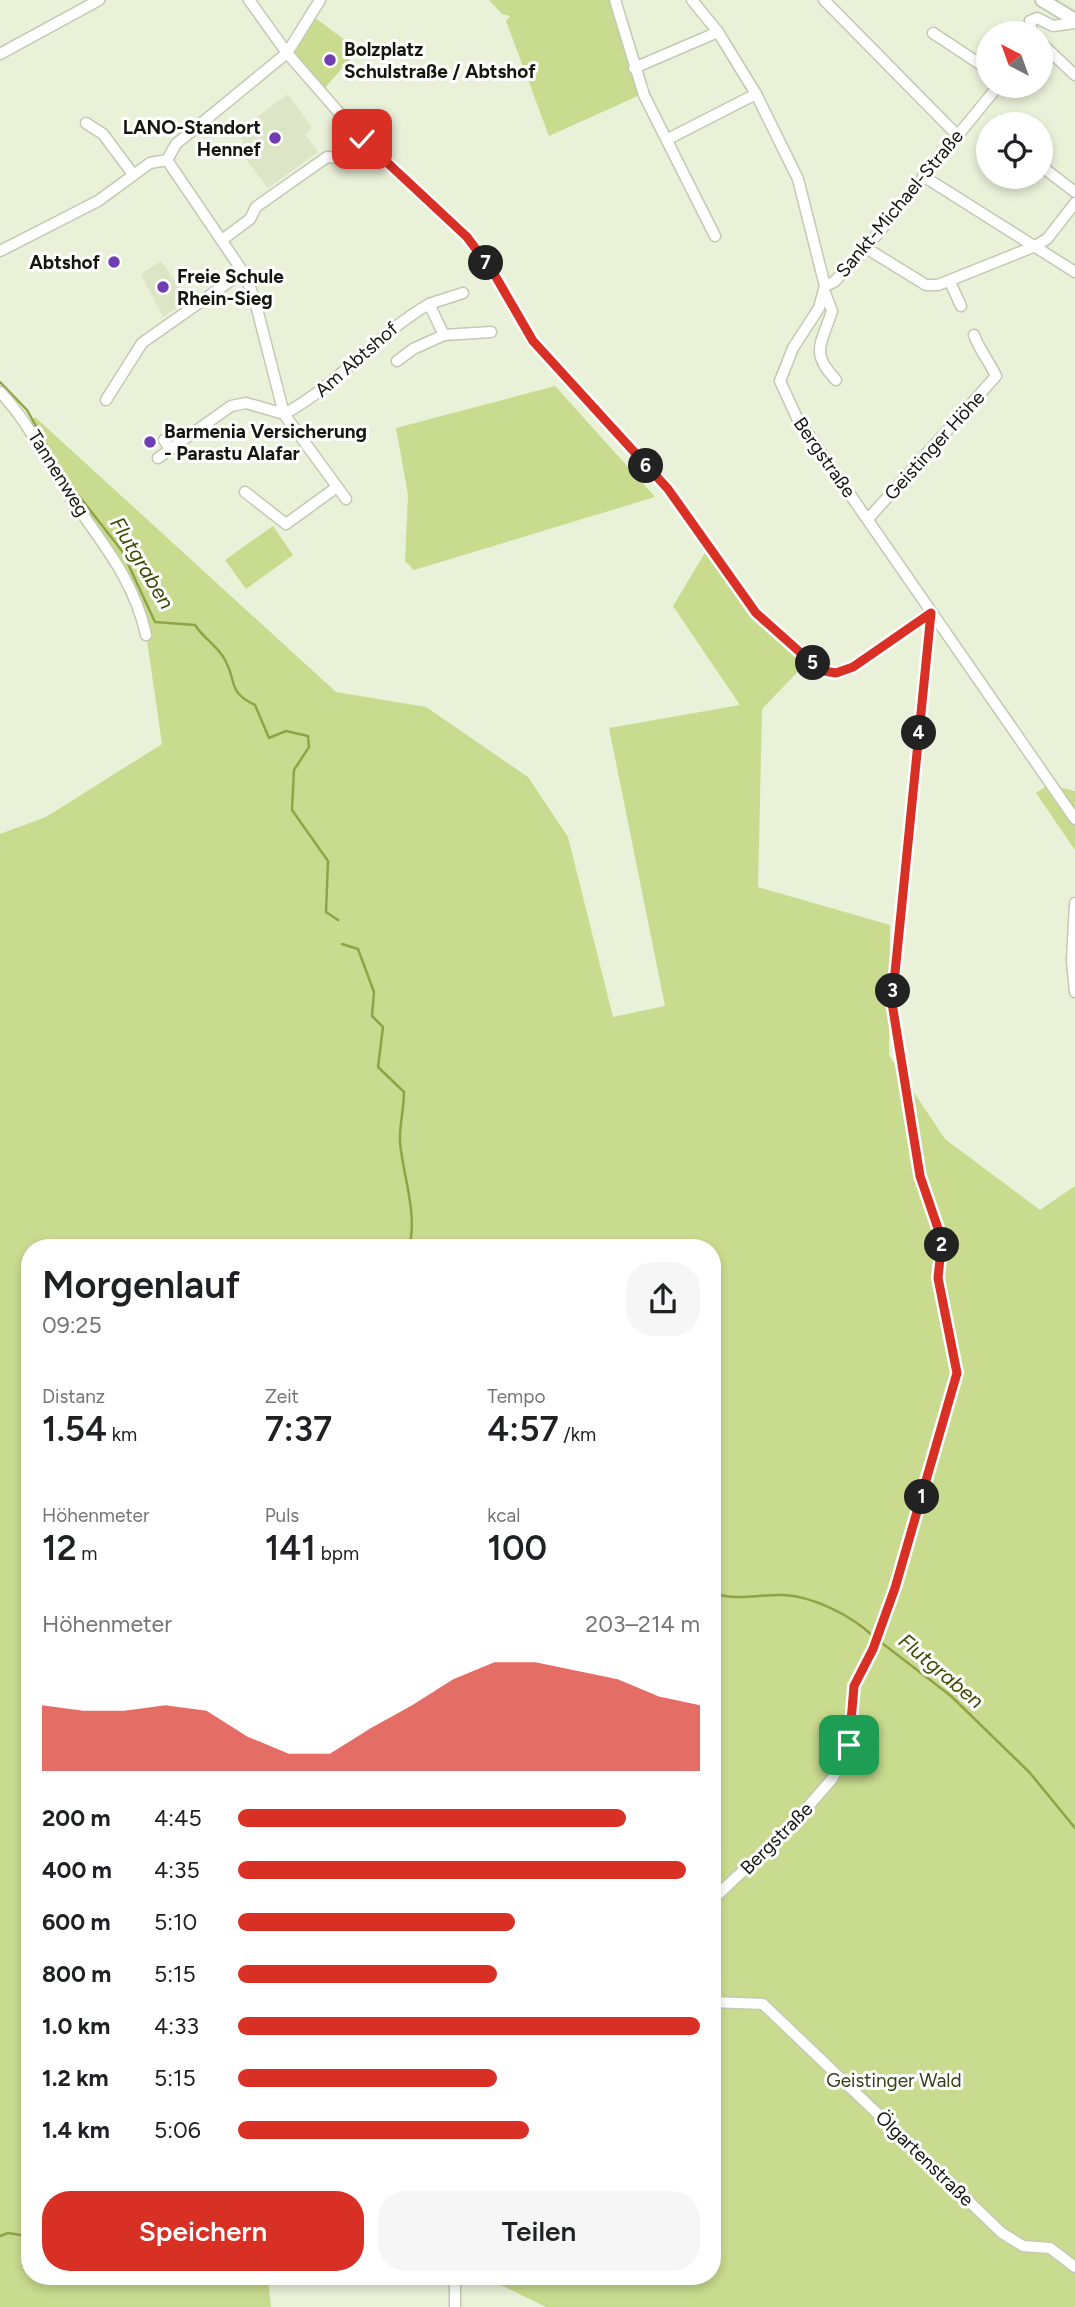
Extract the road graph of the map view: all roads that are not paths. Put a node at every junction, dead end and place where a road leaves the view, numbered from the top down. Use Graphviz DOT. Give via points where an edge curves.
graph roads {
  1 [pos="99,0"];
  2 [pos="249,0"];
  3 [pos="320,0"];
  4 [pos="615,0"];
  5 [pos="692,0"];
  6 [pos="824,0"];
  7 [pos="1042,0"];
  8 [pos="1075,21"];
  9 [pos="1054,26"];
  10 [pos="718,32"];
  11 [pos="933,33"];
  12 [pos="287,53"];
  13 [pos="0,54"];
  14 [pos="1054,57"];
  15 [pos="976,61"];
  16 [pos="634,68"];
  17 [pos="1075,75"];
  18 [pos="756,94"];
  19 [pos="988,98"];
  20 [pos="86,123"];
  21 [pos="957,135"];
  22 [pos="362,139"];
  23 [pos="668,139"];
  24 [pos="167,160"];
  25 [pos="132,173"];
  26 [pos="1053,175"];
  27 [pos="923,176"];
  28 [pos="1075,192"];
  29 [pos="1075,203"];
  30 [pos="715,236"];
  31 [pos="222,240"];
  32 [pos="1033,247"];
  33 [pos="866,248"];
  34 [pos="0,251"];
  35 [pos="243,272"];
  36 [pos="1075,272"];
  37 [pos="950,282"];
  38 [pos="825,289"];
  39 [pos="463,293"];
  40 [pos="429,304"];
  41 [pos="961,306"];
  42 [pos="491,332"];
  43 [pos="444,335"];
  44 [pos="974,335"];
  45 [pos="397,361"];
  46 [pos="836,380"];
  47 [pos="0,392"];
  48 [pos="106,400"];
  49 [pos="284,414"];
  50 [pos="158,458"];
  51 [pos="337,487"];
  52 [pos="245,492"];
  53 [pos="346,499"];
  54 [pos="868,519"];
  55 [pos="931,613"];
  56 [pos="146,635"];
  57 [pos="1075,819"];
  58 [pos="1075,903"];
  59 [pos="1075,992"];
  60 [pos="721,1892"];
  61 [pos="721,2002"];
  62 [pos="1075,2266"];
  63 [pos="455,2285"];
  64 [pos="455,2307"];
  1 -- 13 [label="street"];
  2 -- 12 [label="street"];
  3 -- 12 [label="street"];
  4 -- 16 [label="street"];
  5 -- 10 [label="street"];
  6 -- 21 [label="street"];
  7 -- 8 [label="main road"];
  8 -- 9 [label="street"];
  10 -- 16 [label="street"];
  10 -- 18 [label="street"];
  11 -- 15 [label="street"];
  12 -- 22 [label="street"];
  12 -- 24 [label="street" via="176,144"];
  14 -- 17 [label="street"];
  16 -- 23 [label="street"];
  18 -- 23 [label="street"];
  18 -- 38 [label="street" via="798,179"];
  19 -- 21 [label="street, Sankt-Michael-Straße"];
  20 -- 25 [label="street" via="103,134"];
  21 -- 27 [label="street, Sankt-Michael-Straße"];
  22 -- 31 [label="street" via="338,158 327,157 256,207 250,219"];
  22 -- 55 [label="street" via="467,237 533,341 668,489 756,613 811,662 836,673 853,667"];
  23 -- 30 [label="street"];
  24 -- 25 [label="street"];
  24 -- 31 [label="street"];
  25 -- 34 [label="street" via="98,201"];
  26 -- 28 [label="street"];
  27 -- 32 [label="street"];
  27 -- 33 [label="street, Sankt-Michael-Straße"];
  29 -- 32 [label="street" via="1047,239"];
  31 -- 35 [label="street"];
  32 -- 36 [label="street"];
  32 -- 37 [label="street"];
  33 -- 37 [label="street" via="926,285"];
  33 -- 38 [label="street, Sankt-Michael-Straße"];
  35 -- 48 [label="street" via="142,343"];
  35 -- 49 [label="street" via="254,297"];
  37 -- 41 [label="street"];
  38 -- 46 [label="street" via="832,311 818,350"];
  38 -- 54 [label="street, Bergstraße" via="780,381 797,418"];
  39 -- 40 [label="street, Am Abtshof"];
  40 -- 43 [label="street"];
  40 -- 49 [label="street, Am Abtshof" via="397,323 309,401"];
  42 -- 43 [label="street, Am Abtshof"];
  43 -- 45 [label="street, Am Abtshof"];
  44 -- 54 [label="street, Geistinger Höhe" via="996,376"];
  47 -- 56 [label="street, Tannenweg" via="26,421 61,482 120,565 142,614"];
  49 -- 50 [label="street" via="246,403 231,406 167,444"];
  49 -- 51 [label="street"];
  51 -- 52 [label="street" via="286,524"];
  51 -- 53 [label="street"];
  54 -- 55 [label="street, Bergstraße"];
  55 -- 57 [label="street, Bergstraße"];
  55 -- 60 [label="street, Bergstraße" via="892,1003 920,1176 942,1240 938,1278 957,1373 895,1588 854,1686 849,1745 832,1779 792,1825"];
  58 -- 59 [label="street"];
  61 -- 62 [label="street, Ölgartenstraße" via="763,2004 1002,2233 1023,2246 1050,2248"];
  63 -- 64 [label="street"];
}
